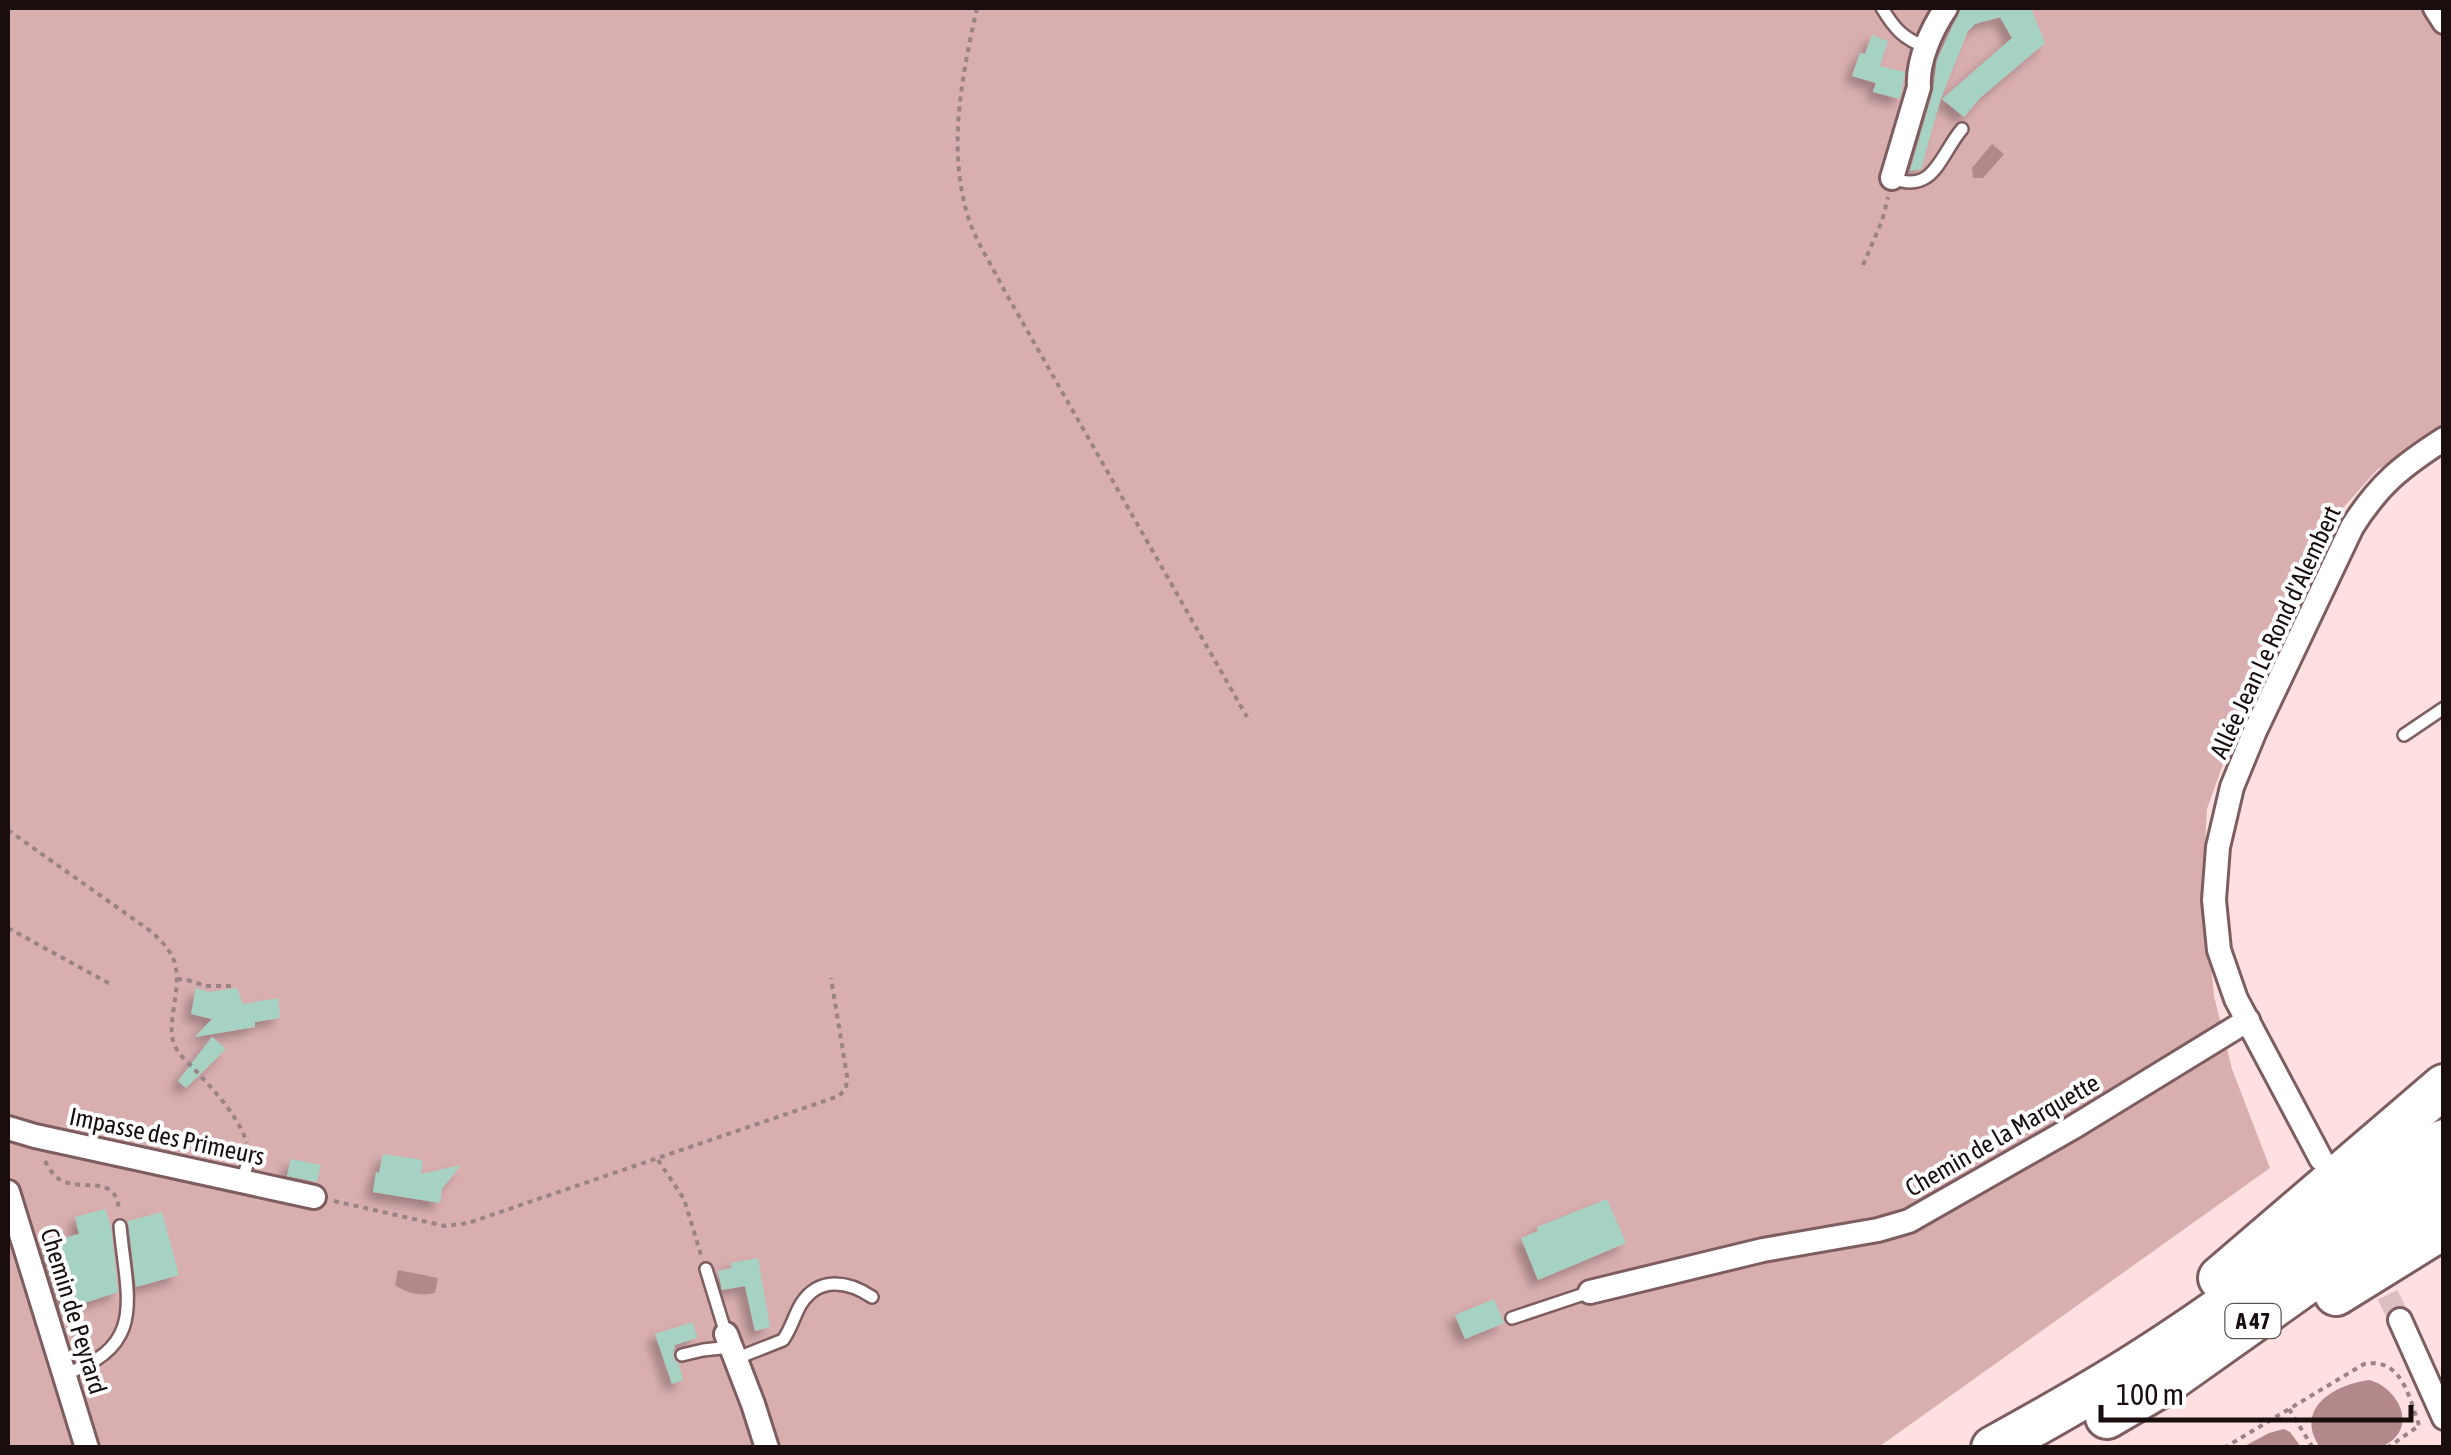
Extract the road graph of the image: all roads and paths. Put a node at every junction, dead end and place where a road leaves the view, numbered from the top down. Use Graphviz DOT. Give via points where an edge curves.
graph roads {
  1 [pos="977,8"];
  2 [pos="1882,8"];
  3 [pos="1946,8"];
  4 [pos="2434,8"];
  5 [pos="2444,22"];
  6 [pos="1927,48"];
  7 [pos="1962,129"];
  8 [pos="1892,178"];
  9 [pos="1863,265"];
  10 [pos="2444,439"];
  11 [pos="2444,708"];
  12 [pos="1247,717"];
  13 [pos="2404,735"];
  14 [pos="8,830"];
  15 [pos="8,928"];
  16 [pos="832,978"];
  17 [pos="177,979"];
  18 [pos="112,985"];
  19 [pos="231,986"];
  20 [pos="2248,1020"];
  21 [pos="2444,1086"];
  22 [pos="16,1130"];
  23 [pos="2444,1141"];
  24 [pos="657,1158"];
  25 [pos="2320,1159"];
  26 [pos="244,1169"];
  27 [pos="2444,1185"];
  28 [pos="8,1192"];
  29 [pos="314,1197"];
  30 [pos="120,1226"];
  31 [pos="2444,1228"];
  32 [pos="706,1269"];
  33 [pos="1590,1292"];
  34 [pos="872,1297"];
  35 [pos="1512,1318"];
  36 [pos="2400,1320"];
  37 [pos="730,1347"];
  38 [pos="682,1356"];
  39 [pos="2153,1372"];
  40 [pos="64,1374"];
  41 [pos="2289,1408"];
  42 [pos="2444,1418"];
  43 [pos="87,1448"];
  44 [pos="767,1448"];
  45 [pos="1993,1448"];
  46 [pos="2055,1448"];
  47 [pos="2224,1448"];
  48 [pos="2312,1448"];
  49 [pos="2388,1448"];
  1 -- 12 [label="path" via="957,122 969,220"];
  2 -- 6 [label="lane" via="1904,38"];
  3 -- 6 [label="street"];
  4 -- 5 [label="street"];
  6 -- 8 [label="street"];
  7 -- 8 [label="lane" via="1927,178"];
  8 -- 9 [label="path"];
  10 -- 20 [label="street, Allée Jean Le Rond d'Alembert" via="2389,478 2352,527 2232,787 2214,900 2219,950"];
  11 -- 13 [label="lane"];
  14 -- 17 [label="path" via="160,940 174,957"];
  15 -- 18 [label="path"];
  16 -- 24 [label="path" via="848,1076 840,1096"];
  17 -- 19 [label="path"];
  17 -- 26 [label="path" via="172,1040 235,1118 248,1146"];
  20 -- 25 [label="street, Allée Jean Le Rond d'Alembert"];
  20 -- 33 [label="street, Chemin de la Marquette" via="1909,1220"];
  21 -- 39 [label="highway" via="2176,1317"];
  22 -- 26 [label="street, Impasse des Primeurs"];
  22 -- 30 [label="path" via="57,1179 110,1190 120,1206"];
  23 -- 39 [label="highway, A 47"];
  24 -- 29 [label="path" via="445,1226"];
  24 -- 32 [label="path" via="684,1199"];
  26 -- 29 [label="street, Impasse des Primeurs"];
  27 -- 39 [label="highway, A 47"];
  28 -- 40 [label="street, Chemin de Peyrard"];
  30 -- 40 [label="lane" via="128,1317 104,1357"];
  31 -- 39 [label="highway" via="2205,1376"];
  32 -- 37 [label="lane"];
  33 -- 35 [label="lane"];
  34 -- 37 [label="lane" via="848,1284 814,1290 783,1340"];
  36 -- 42 [label="street"];
  37 -- 38 [label="lane"];
  37 -- 44 [label="street"];
  39 -- 45 [label="highway, A 47"];
  39 -- 46 [label="highway, A 47"];
  40 -- 43 [label="street, Chemin de Peyrard"];
  41 -- 47 [label="path"];
  41 -- 48 [label="path"];
  41 -- 49 [label="path" via="2378,1361 2399,1376 2420,1426"];
}
